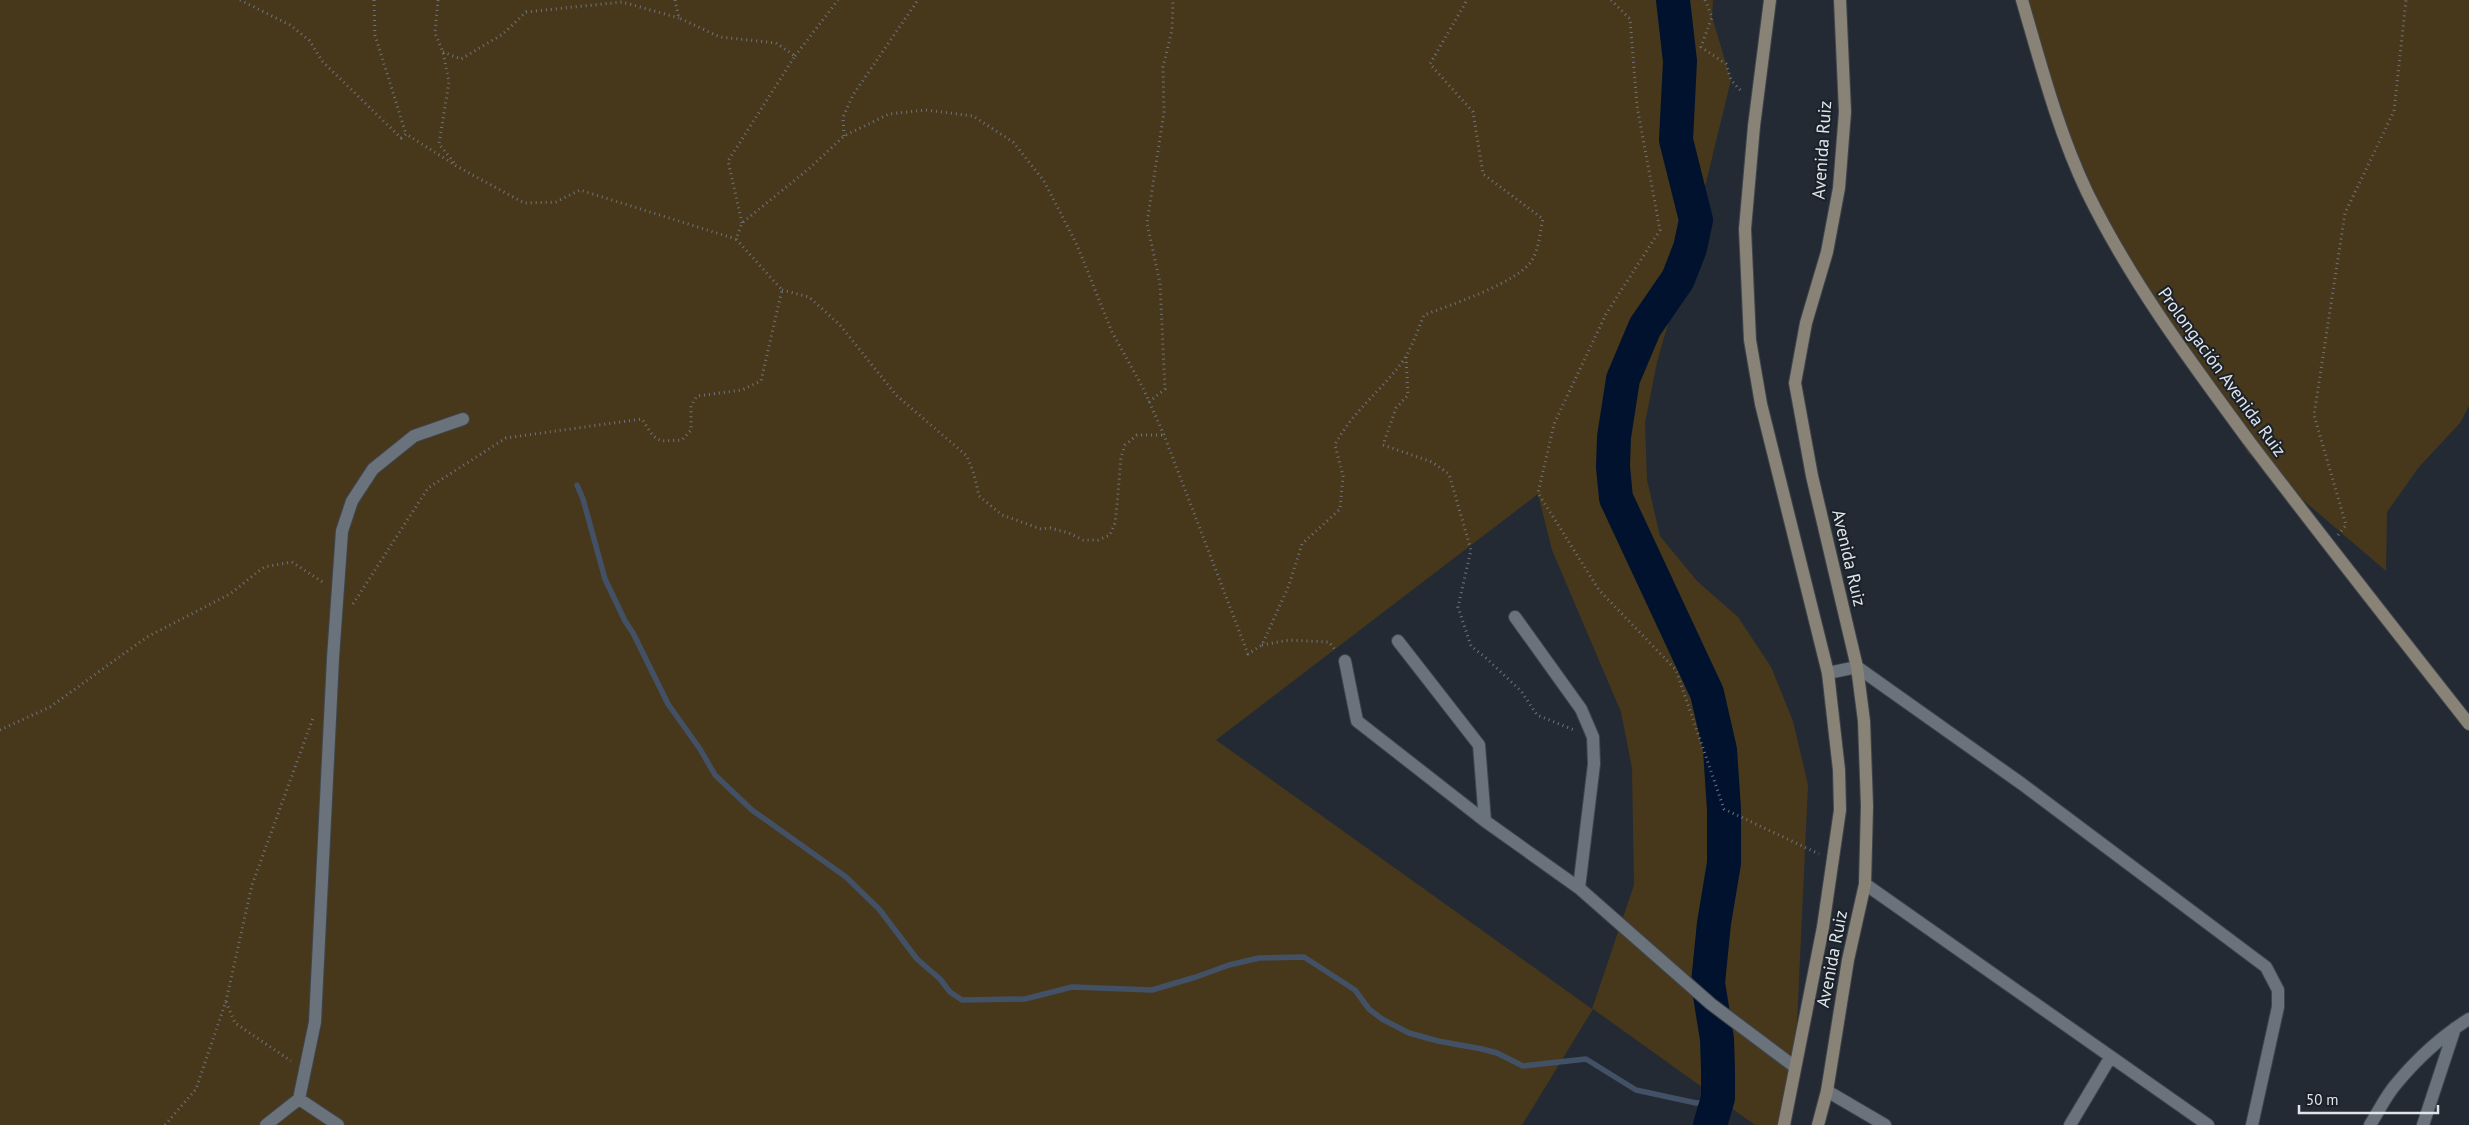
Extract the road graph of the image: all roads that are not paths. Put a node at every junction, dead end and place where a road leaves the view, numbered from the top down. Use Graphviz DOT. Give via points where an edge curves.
graph roads {
  1 [pos="1770,0"];
  2 [pos="1840,0"];
  3 [pos="2022,0"];
  4 [pos="463,419"];
  5 [pos="1515,617"];
  6 [pos="1398,641"];
  7 [pos="1345,662"];
  8 [pos="1857,667"];
  9 [pos="1828,673"];
  10 [pos="2469,724"];
  11 [pos="1485,821"];
  12 [pos="1865,884"];
  13 [pos="1579,888"];
  14 [pos="2469,1019"];
  15 [pos="2456,1028"];
  16 [pos="2110,1058"];
  17 [pos="1795,1067"];
  18 [pos="1827,1090"];
  19 [pos="299,1099"];
  20 [pos="266,1125"];
  21 [pos="338,1125"];
  22 [pos="1784,1125"];
  23 [pos="1818,1125"];
  24 [pos="1885,1125"];
  25 [pos="2070,1125"];
  26 [pos="2208,1125"];
  27 [pos="2252,1125"];
  28 [pos="2370,1125"];
  29 [pos="2423,1125"];
  1 -- 9 [label="street, Avenida Ruiz" via="1745,229 1750,340 1761,404"];
  2 -- 8 [label="street, Avenida Ruiz" via="1845,112 1839,188 1795,383 1812,476"];
  3 -- 10 [label="street, Prolongación Avenida Ruiz" via="2054,109 2087,190 2120,254 2180,348 2329,547"];
  4 -- 19 [label="street" via="414,436 373,469 352,501 342,531 315,1022"];
  5 -- 13 [label="street" via="1581,709 1593,737 1594,764"];
  6 -- 11 [label="street" via="1479,746"];
  7 -- 11 [label="street" via="1357,721"];
  8 -- 9 [label="street"];
  8 -- 12 [label="street, Avenida Ruiz" via="1864,721"];
  8 -- 27 [label="street" via="2022,784 2266,967 2278,990 2278,1007"];
  9 -- 17 [label="street, Avenida Ruiz" via="1840,810 1823,928"];
  11 -- 13 [label="street"];
  12 -- 16 [label="street"];
  12 -- 18 [label="street, Avenida Ruiz" via="1848,960"];
  13 -- 17 [label="street" via="1711,1004"];
  14 -- 15 [label="street"];
  15 -- 28 [label="street" via="2420,1058 2396,1084"];
  15 -- 29 [label="street"];
  16 -- 25 [label="street"];
  16 -- 26 [label="street"];
  17 -- 22 [label="street, Avenida Ruiz"];
  18 -- 23 [label="street, Avenida Ruiz"];
  18 -- 24 [label="street"];
  19 -- 20 [label="street"];
  19 -- 21 [label="street"];
}
